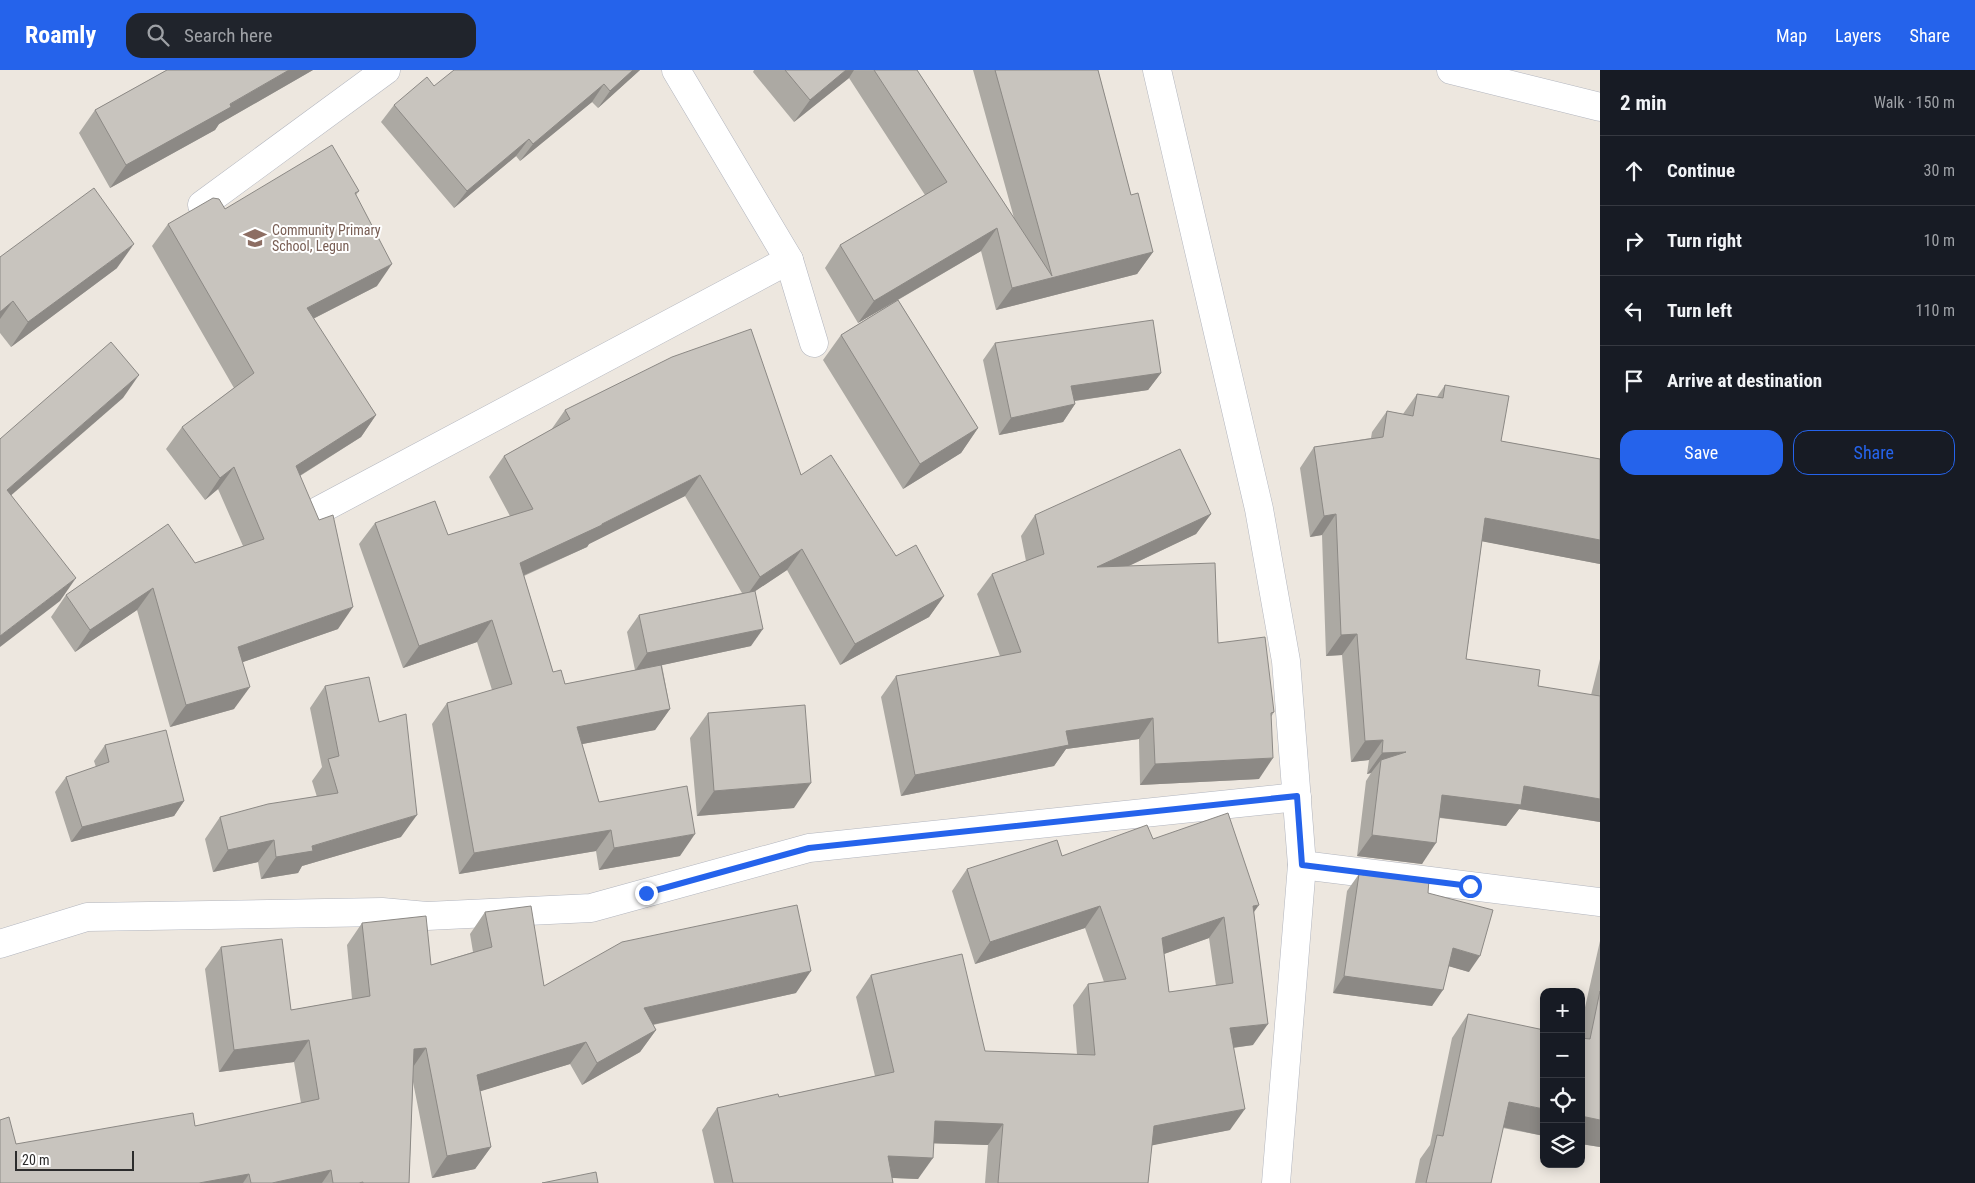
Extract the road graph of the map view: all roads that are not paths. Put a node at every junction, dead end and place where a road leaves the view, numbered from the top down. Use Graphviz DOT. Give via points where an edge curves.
graph roads {
  1 [pos="386,70"];
  2 [pos="676,70"];
  3 [pos="1157,70"];
  4 [pos="1451,70"];
  5 [pos="1600,107"];
  6 [pos="202,206"];
  7 [pos="789,260"];
  8 [pos="814,344"];
  9 [pos="312,514"];
  10 [pos="1297,796"];
  11 [pos="1302,865"];
  12 [pos="1600,902"];
  13 [pos="0,944"];
  14 [pos="1276,1183"];
  1 -- 6 [label="street"];
  2 -- 7 [label="street"];
  3 -- 10 [label="street" via="1259,509 1286,661"];
  4 -- 5 [label="street"];
  7 -- 8 [label="street"];
  7 -- 9 [label="street"];
  10 -- 11 [label="street"];
  10 -- 13 [label="street" via="809,848 591,908 427,916 382,912 87,917"];
  11 -- 12 [label="street"];
  11 -- 14 [label="street"];
}
